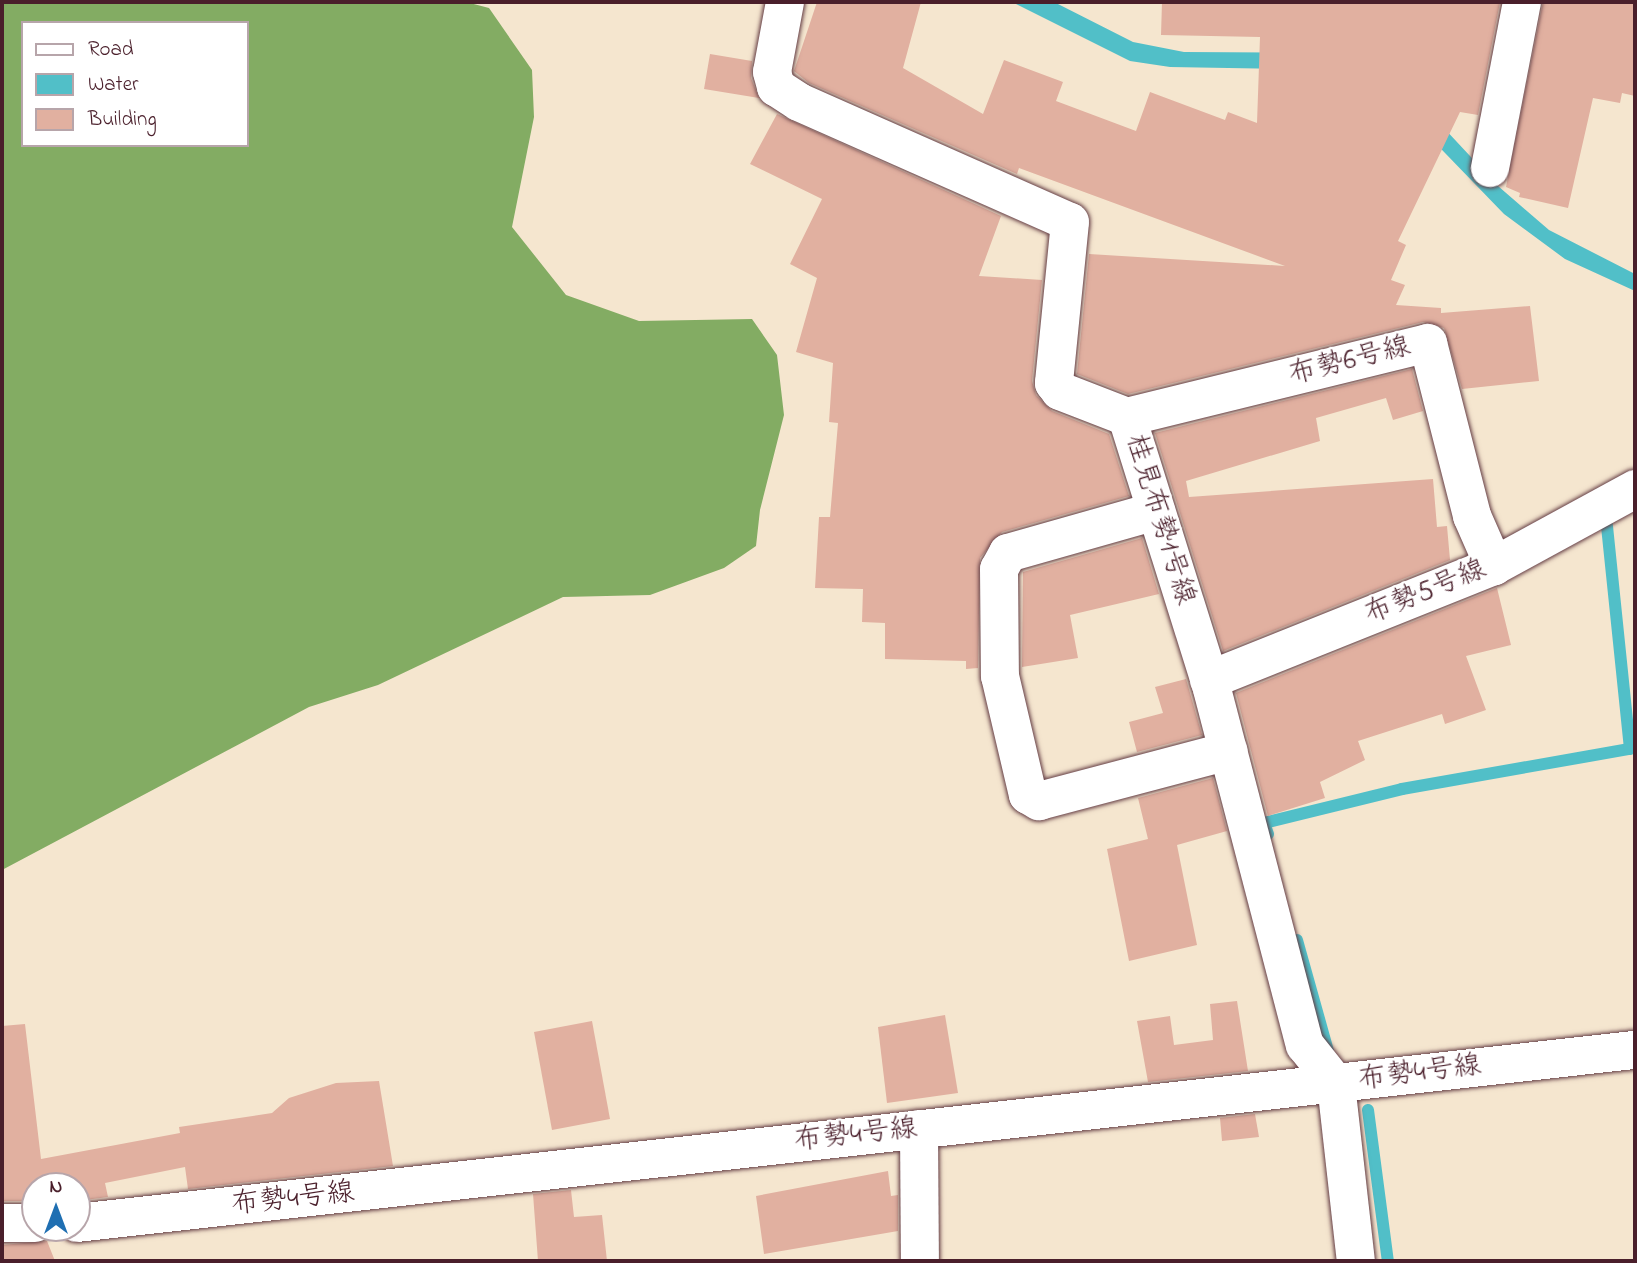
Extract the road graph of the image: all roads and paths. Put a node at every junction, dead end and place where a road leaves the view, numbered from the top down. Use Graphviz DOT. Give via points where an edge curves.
graph roads {
  1 [pos="785,2"];
  2 [pos="1522,2"];
  3 [pos="1490,168"];
  4 [pos="1127,417"];
  5 [pos="1635,489"];
  6 [pos="1156,511"];
  7 [pos="1494,566"];
  8 [pos="1209,680"];
  9 [pos="1228,751"];
  10 [pos="1635,1050"];
  11 [pos="1336,1084"];
  12 [pos="919,1129"];
  13 [pos="91,1221"];
  14 [pos="2,1223"];
  15 [pos="21,1223"];
  16 [pos="919,1261"];
  17 [pos="1356,1261"];
  1 -- 4 [label="street, 桂見布勢1号線" via="772,72 776,87 799,102 1070,222 1054,383 1060,391"];
  2 -- 3 [label="street"];
  4 -- 6 [label="street, 桂見布勢1号線"];
  4 -- 7 [label="street, 布勢6号線" via="1428,343 1472,516"];
  5 -- 7 [label="street, 布勢5号線"];
  6 -- 8 [label="street, 桂見布勢1号線"];
  6 -- 9 [label="street" via="1008,553 999,569 1000,676 1028,795 1039,801"];
  7 -- 8 [label="street, 布勢5号線"];
  8 -- 9 [label="street, 桂見布勢1号線"];
  9 -- 11 [label="street, 桂見布勢1号線" via="1305,1045"];
  10 -- 11 [label="street, 布勢4号線"];
  11 -- 12 [label="street, 布勢4号線"];
  11 -- 17 [label="street"];
  12 -- 13 [label="street, 布勢4号線"];
  12 -- 16 [label="street"];
  14 -- 15 [label="street"];
}
